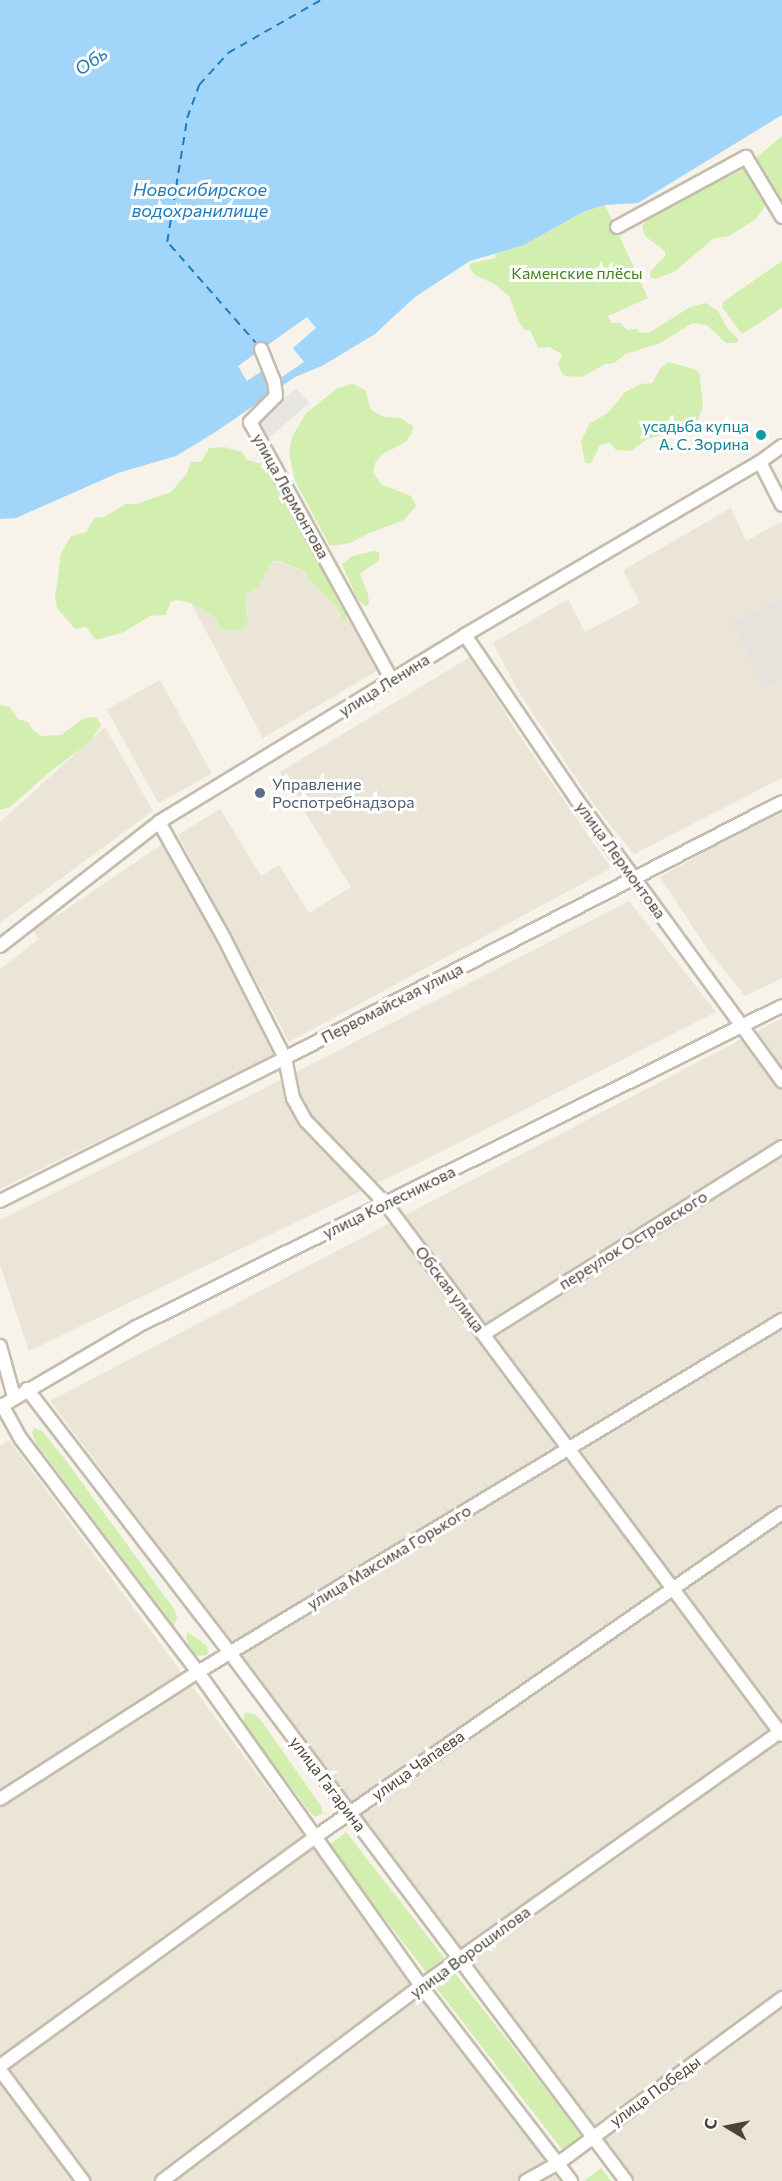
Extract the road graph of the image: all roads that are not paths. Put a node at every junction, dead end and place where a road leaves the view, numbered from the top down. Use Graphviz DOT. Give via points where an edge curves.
graph roads {
  1 [pos="782,217"];
  2 [pos="617,227"];
  3 [pos="261,350"];
  4 [pos="782,446"];
  5 [pos="760,462"];
  6 [pos="782,505"];
  7 [pos="465,635"];
  8 [pos="392,680"];
  9 [pos="782,802"];
  10 [pos="159,822"];
  11 [pos="635,877"];
  12 [pos="0,946"];
  13 [pos="782,1006"];
  14 [pos="742,1026"];
  15 [pos="285,1058"];
  16 [pos="782,1081"];
  17 [pos="782,1147"];
  18 [pos="0,1201"];
  19 [pos="386,1204"];
  20 [pos="782,1320"];
  21 [pos="484,1334"];
  22 [pos="0,1346"];
  23 [pos="27,1389"];
  24 [pos="14,1397"];
  25 [pos="1,1406"];
  26 [pos="569,1448"];
  27 [pos="782,1513"];
  28 [pos="673,1588"];
  29 [pos="230,1653"];
  30 [pos="198,1672"];
  31 [pos="781,1732"];
  32 [pos="0,1799"];
  33 [pos="349,1813"];
  34 [pos="315,1837"];
  35 [pos="460,1959"];
  36 [pos="422,1986"];
  37 [pos="782,1998"];
  38 [pos="0,2068"];
  39 [pos="593,2138"];
  40 [pos="557,2164"];
  41 [pos="82,2181"];
  42 [pos="162,2181"];
  43 [pos="526,2181"];
  44 [pos="571,2181"];
  45 [pos="626,2181"];
  1 -- 2 [label="street" via="746,157"];
  3 -- 8 [label="street, улица Лермонтова" via="276,396 250,422"];
  4 -- 5 [label="street, улица Ленина"];
  5 -- 6 [label="street"];
  5 -- 7 [label="street, улица Ленина"];
  7 -- 8 [label="street, улица Ленина"];
  7 -- 11 [label="street, улица Лермонтова" via="577,800"];
  8 -- 10 [label="street, улица Ленина"];
  9 -- 11 [label="street, Первомайская улица"];
  10 -- 12 [label="street, улица Ленина"];
  10 -- 15 [label="street, Обская улица"];
  11 -- 14 [label="street, улица Лермонтова"];
  11 -- 15 [label="street, Первомайская улица"];
  13 -- 14 [label="street, улица Колесникова"];
  14 -- 16 [label="street, улица Лермонтова"];
  14 -- 19 [label="street, улица Колесникова"];
  15 -- 18 [label="street, Первомайская улица"];
  15 -- 19 [label="street, Обская улица" via="293,1098 306,1121"];
  17 -- 21 [label="street, переулок Островского"];
  19 -- 21 [label="street, Обская улица"];
  19 -- 23 [label="street, улица Колесникова" via="138,1326"];
  20 -- 26 [label="street, улица Максима Горького"];
  21 -- 26 [label="street, Обская улица"];
  22 -- 24 [label="street"];
  23 -- 24 [label="street, улица Колесникова"];
  23 -- 29 [label="street, улица Гагарина"];
  24 -- 25 [label="street, улица Колесникова"];
  25 -- 30 [label="street" via="21,1439"];
  26 -- 28 [label="street, Обская улица"];
  26 -- 29 [label="street, улица Максима Горького"];
  27 -- 28 [label="street, улица Чапаева"];
  28 -- 31 [label="street, Обская улица"];
  28 -- 33 [label="street, улица Чапаева"];
  29 -- 30 [label="street, улица Максима Горького"];
  29 -- 33 [label="street, улица Гагарина"];
  30 -- 32 [label="street, улица Максима Горького"];
  30 -- 34 [label="street"];
  31 -- 35 [label="street, улица Ворошилова"];
  33 -- 34 [label="street, улица Чапаева"];
  33 -- 35 [label="street, улица Гагарина"];
  34 -- 36 [label="street"];
  34 -- 38 [label="street, улица Чапаева"];
  35 -- 36 [label="street, улица Ворошилова"];
  35 -- 39 [label="street, улица Гагарина"];
  36 -- 40 [label="street"];
  36 -- 42 [label="street, улица Ворошилова"];
  37 -- 39 [label="street, улица Победы"];
  38 -- 41 [label="street"];
  39 -- 40 [label="street, улица Победы"];
  39 -- 45 [label="street, улица Гагарина"];
  40 -- 43 [label="street, улица Победы"];
  40 -- 44 [label="street"];
}
